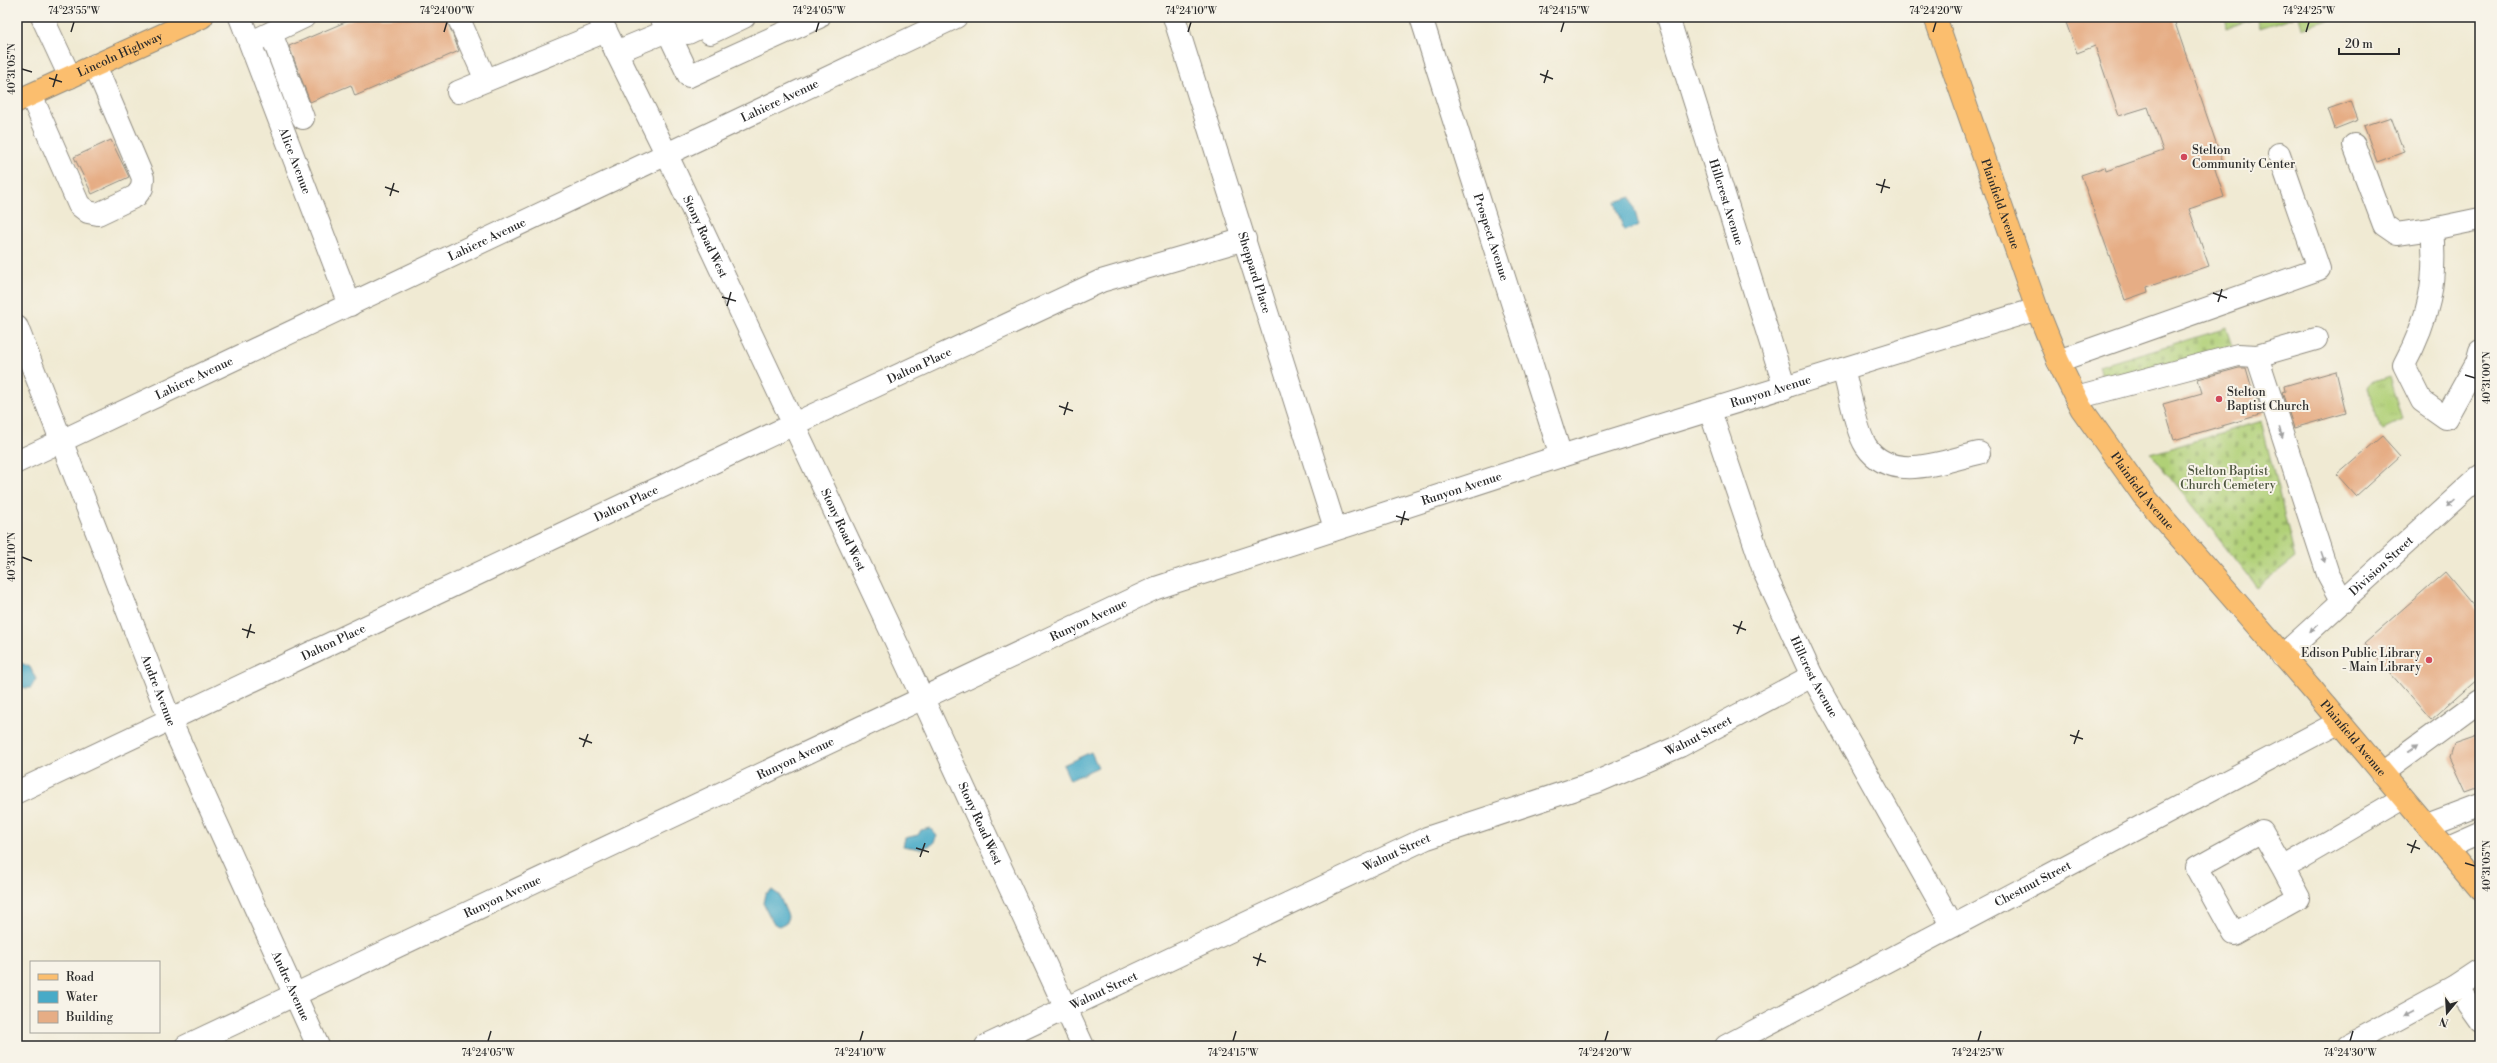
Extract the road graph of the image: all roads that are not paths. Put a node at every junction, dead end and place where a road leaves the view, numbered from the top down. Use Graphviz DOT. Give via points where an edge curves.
graph roads {
  1 [pos="202,17"];
  2 [pos="240,17"];
  3 [pos="458,17"];
  4 [pos="722,17"];
  5 [pos="744,17"];
  6 [pos="819,17"];
  7 [pos="956,17"];
  8 [pos="1174,17"];
  9 [pos="1421,17"];
  10 [pos="1668,17"];
  11 [pos="1935,17"];
  12 [pos="45,18"];
  13 [pos="296,19"];
  14 [pos="602,24"];
  15 [pos="678,29"];
  16 [pos="271,33"];
  17 [pos="249,43"];
  18 [pos="616,52"];
  19 [pos="95,66"];
  20 [pos="70,77"];
  21 [pos="486,80"];
  22 [pos="458,92"];
  23 [pos="24,98"];
  24 [pos="303,118"];
  25 [pos="2354,145"];
  26 [pos="666,154"];
  27 [pos="2279,154"];
  28 [pos="2480,219"];
  29 [pos="2432,229"];
  30 [pos="1246,239"];
  31 [pos="350,305"];
  32 [pos="2037,309"];
  33 [pos="17,327"];
  34 [pos="2316,339"];
  35 [pos="2257,356"];
  36 [pos="2479,358"];
  37 [pos="2058,361"];
  38 [pos="1843,369"];
  39 [pos="1785,388"];
  40 [pos="2076,398"];
  41 [pos="1710,411"];
  42 [pos="793,424"];
  43 [pos="62,442"];
  44 [pos="1979,454"];
  45 [pos="1561,456"];
  46 [pos="17,462"];
  47 [pos="2480,476"];
  48 [pos="1335,528"];
  49 [pos="2343,602"];
  50 [pos="2282,656"];
  51 [pos="1812,676"];
  52 [pos="923,699"];
  53 [pos="2480,700"];
  54 [pos="170,720"];
  55 [pos="2339,722"];
  56 [pos="2382,773"];
  57 [pos="17,792"];
  58 [pos="2403,798"];
  59 [pos="2480,805"];
  60 [pos="2427,825"];
  61 [pos="2480,833"];
  62 [pos="2446,848"];
  63 [pos="2283,868"];
  64 [pos="2480,889"];
  65 [pos="1953,926"];
  66 [pos="2480,971"];
  67 [pos="2456,987"];
  68 [pos="294,996"];
  69 [pos="1066,1009"];
  70 [pos="2480,1021"];
  71 [pos="186,1046"];
  72 [pos="318,1046"];
  73 [pos="986,1046"];
  74 [pos="1083,1046"];
  75 [pos="1726,1046"];
  76 [pos="2347,1046"];
  1 -- 19 [label="main road, Lincoln Highway"];
  2 -- 17 [label="street, Alice Avenue"];
  3 -- 21 [label="street"];
  4 -- 15 [label="street"];
  5 -- 15 [label="street"];
  6 -- 15 [label="street" via="689,76"];
  7 -- 26 [label="street, Lahiere Avenue"];
  8 -- 30 [label="street, Sheppard Place"];
  9 -- 45 [label="street, Prospect Avenue"];
  10 -- 39 [label="street, Hillcrest Avenue"];
  11 -- 32 [label="main road, Plainfield Avenue"];
  12 -- 20 [label="street"];
  13 -- 16 [label="street"];
  14 -- 18 [label="street, Stony Road West"];
  14 -- 21 [label="street"];
  15 -- 18 [label="street"];
  16 -- 17 [label="street"];
  16 -- 24 [label="street"];
  17 -- 31 [label="street, Alice Avenue"];
  18 -- 26 [label="street, Stony Road West"];
  19 -- 20 [label="main road, Lincoln Highway"];
  19 -- 23 [label="street" via="143,178 142,188 136,196 98,214 88,212 79,205"];
  20 -- 23 [label="main road, Lincoln Highway"];
  21 -- 22 [label="street"];
  25 -- 29 [label="street" via="2384,225 2397,234"];
  26 -- 31 [label="street, Lahiere Avenue"];
  26 -- 42 [label="street, Stony Road West"];
  27 -- 37 [label="street" via="2319,269"];
  28 -- 29 [label="street"];
  29 -- 36 [label="street" via="2435,259 2432,289 2425,321 2404,365 2422,401 2446,418"];
  30 -- 42 [label="street, Dalton Place" via="1102,281"];
  30 -- 48 [label="street, Sheppard Place"];
  31 -- 43 [label="street, Lahiere Avenue"];
  32 -- 37 [label="main road, Plainfield Avenue"];
  32 -- 38 [label="street, Runyon Avenue"];
  33 -- 43 [label="street, Andre Avenue"];
  34 -- 35 [label="street"];
  35 -- 40 [label="street" via="2238,355"];
  35 -- 49 [label="street, one-way" via="2328,574"];
  37 -- 40 [label="main road, Plainfield Avenue"];
  38 -- 39 [label="street, Runyon Avenue"];
  38 -- 44 [label="street" via="1865,445 1882,462 1897,467 1914,468"];
  39 -- 41 [label="street, Runyon Avenue"];
  40 -- 50 [label="main road, Plainfield Avenue" via="2111,452 2143,494"];
  41 -- 45 [label="street, Runyon Avenue"];
  41 -- 51 [label="street, Hillcrest Avenue" via="1766,574"];
  42 -- 52 [label="street, Stony Road West"];
  42 -- 54 [label="street, Dalton Place"];
  43 -- 46 [label="street, Lahiere Avenue"];
  43 -- 54 [label="street, Andre Avenue"];
  45 -- 48 [label="street, Runyon Avenue"];
  47 -- 49 [label="street, Division Street, one-way"];
  48 -- 52 [label="street, Runyon Avenue" via="1156,588"];
  49 -- 50 [label="street, Division Street, one-way"];
  50 -- 55 [label="main road, Plainfield Avenue"];
  51 -- 65 [label="street, Hillcrest Avenue"];
  51 -- 69 [label="street, Walnut Street" via="1680,746 1599,781 1427,838"];
  52 -- 68 [label="street, Runyon Avenue"];
  52 -- 69 [label="street, Stony Road West"];
  56 -- 53 [label="street, one-way"];
  54 -- 57 [label="street, Dalton Place"];
  54 -- 68 [label="street, Andre Avenue"];
  55 -- 56 [label="main road, Plainfield Avenue"];
  55 -- 65 [label="street, Chestnut Street"];
  56 -- 58 [label="main road, Plainfield Avenue"];
  58 -- 60 [label="main road, Plainfield Avenue"];
  58 -- 63 [label="street"];
  59 -- 60 [label="street"];
  60 -- 62 [label="main road, Plainfield Avenue"];
  61 -- 62 [label="street"];
  62 -- 64 [label="main road, Plainfield Avenue"];
  63 -- 63 [label="street" via="2262,831 2197,867 2234,934 2299,898"];
  65 -- 75 [label="street, Chestnut Street"];
  66 -- 67 [label="street"];
  67 -- 70 [label="street"];
  67 -- 76 [label="street, one-way"];
  68 -- 71 [label="street, Runyon Avenue"];
  68 -- 72 [label="street, Andre Avenue"];
  69 -- 73 [label="street, Walnut Street"];
  69 -- 74 [label="street, Stony Road West"];
}
